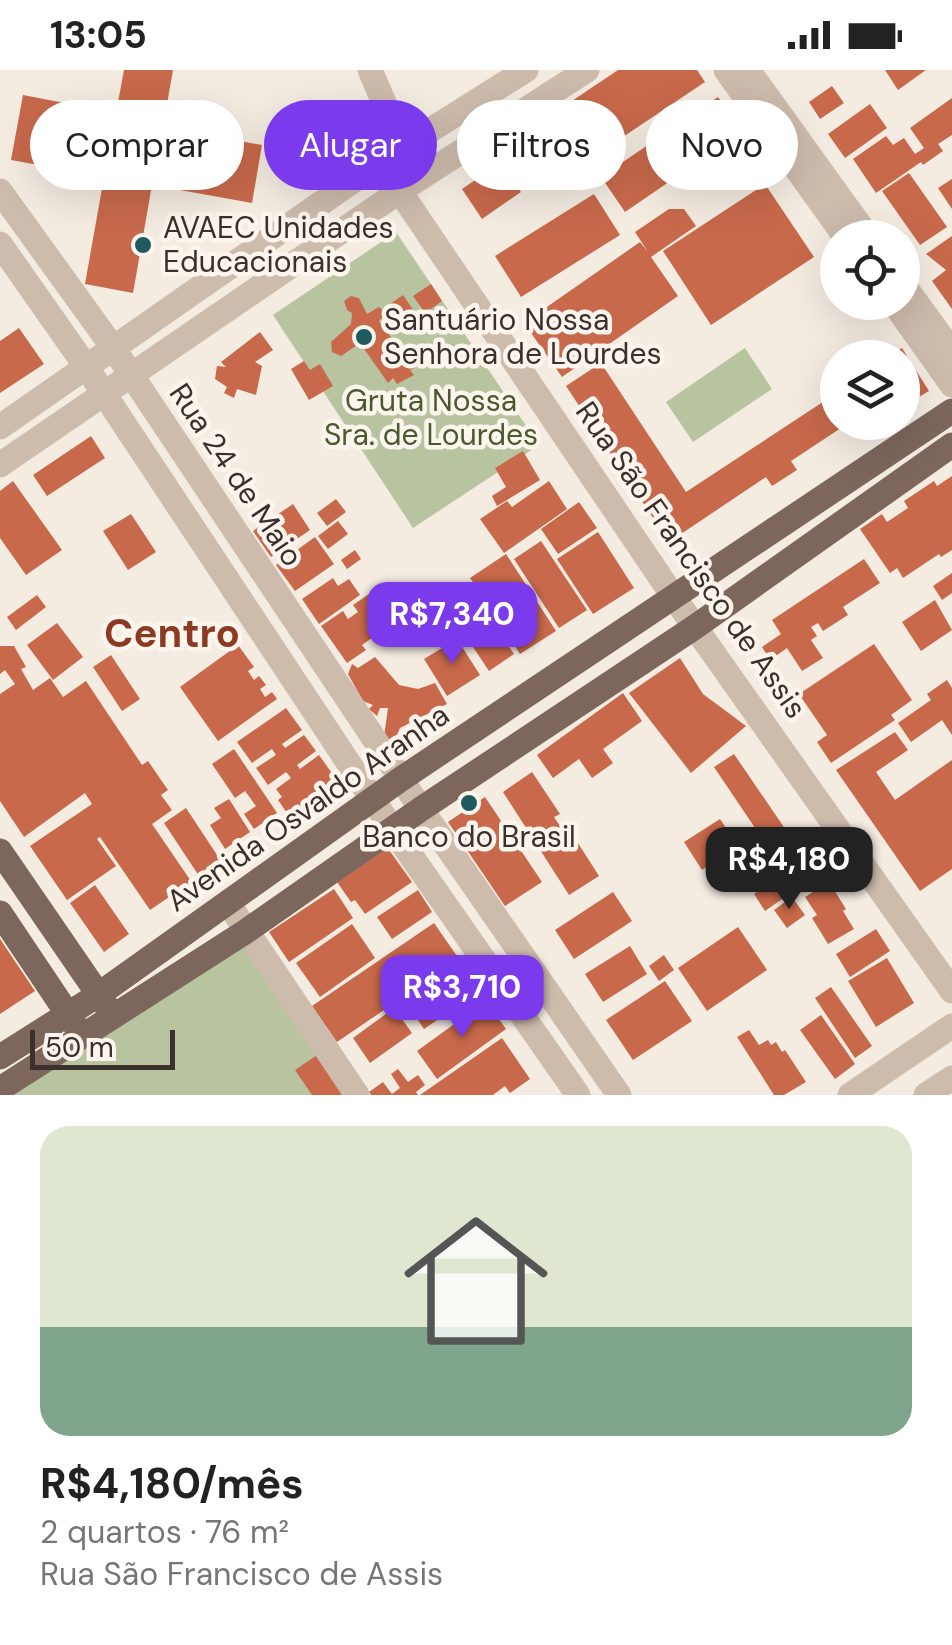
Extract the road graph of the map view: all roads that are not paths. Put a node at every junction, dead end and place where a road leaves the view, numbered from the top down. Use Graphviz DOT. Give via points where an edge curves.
graph roads {
  1 [pos="370,70"];
  2 [pos="526,70"];
  3 [pos="587,70"];
  4 [pos="726,70"];
  5 [pos="748,70"];
  6 [pos="383,100"];
  7 [pos="437,126"];
  8 [pos="437,166"];
  9 [pos="0,190"];
  10 [pos="340,190"];
  11 [pos="400,190"];
  12 [pos="833,220"];
  13 [pos="857,220"];
  14 [pos="0,244"];
  15 [pos="920,307"];
  16 [pos="906,320"];
  17 [pos="114,348"];
  18 [pos="952,351"];
  19 [pos="87,368"];
  20 [pos="131,378"];
  21 [pos="952,385"];
  22 [pos="102,396"];
  23 [pos="952,411"];
  24 [pos="0,426"];
  25 [pos="952,445"];
  26 [pos="0,465"];
  27 [pos="673,596"];
  28 [pos="695,627"];
  29 [pos="402,779"];
  30 [pos="374,799"];
  31 [pos="421,809"];
  32 [pos="393,830"];
  33 [pos="0,851"];
  34 [pos="228,904"];
  35 [pos="0,913"];
  36 [pos="245,932"];
  37 [pos="952,992"];
  38 [pos="106,1005"];
  39 [pos="75,1025"];
  40 [pos="952,1026"];
  41 [pos="0,1057"];
  42 [pos="952,1078"];
  43 [pos="0,1089"];
  44 [pos="357,1095"];
  45 [pos="578,1095"];
  46 [pos="619,1095"];
  47 [pos="850,1095"];
  48 [pos="926,1095"];
  1 -- 6 [label="street"];
  2 -- 7 [label="street"];
  3 -- 8 [label="street"];
  4 -- 12 [label="street"];
  5 -- 13 [label="street"];
  9 -- 17 [label="street, Rua 24 de Maio"];
  10 -- 17 [label="street"];
  11 -- 20 [label="street"];
  11 -- 27 [label="street, Rua São Francisco de Assis"];
  14 -- 19 [label="street"];
  15 -- 18 [label="street"];
  16 -- 21 [label="street"];
  17 -- 19 [label="street"];
  17 -- 20 [label="street, Rua 24 de Maio"];
  19 -- 22 [label="street"];
  19 -- 24 [label="street"];
  20 -- 22 [label="street"];
  20 -- 29 [label="street, Rua 24 de Maio"];
  22 -- 26 [label="street"];
  22 -- 30 [label="street"];
  23 -- 27 [label="main road, Avenida Osvaldo Aranha"];
  25 -- 28 [label="main road, Avenida Osvaldo Aranha"];
  27 -- 28 [label="street, Rua São Francisco de Assis"];
  27 -- 29 [label="main road, Avenida Osvaldo Aranha"];
  28 -- 31 [label="main road, Avenida Osvaldo Aranha"];
  28 -- 37 [label="street, Rua São Francisco de Assis"];
  29 -- 30 [label="main road, Avenida Osvaldo Aranha"];
  29 -- 31 [label="street, Rua 24 de Maio"];
  30 -- 32 [label="street"];
  30 -- 34 [label="main road, Avenida Osvaldo Aranha"];
  31 -- 32 [label="main road, Avenida Osvaldo Aranha"];
  31 -- 46 [label="street, Rua 24 de Maio"];
  32 -- 36 [label="main road, Avenida Osvaldo Aranha"];
  32 -- 45 [label="street"];
  33 -- 38 [label="main road"];
  34 -- 36 [label="street"];
  34 -- 38 [label="main road, Avenida Osvaldo Aranha"];
  35 -- 39 [label="main road"];
  36 -- 38 [label="main road, Avenida Osvaldo Aranha"];
  36 -- 44 [label="street"];
  38 -- 39 [label="main road, Avenida Osvaldo Aranha"];
  39 -- 41 [label="main road, Avenida Osvaldo Aranha"];
  39 -- 43 [label="main road, Avenida Osvaldo Aranha"];
  40 -- 47 [label="street"];
  42 -- 48 [label="street"];
}
